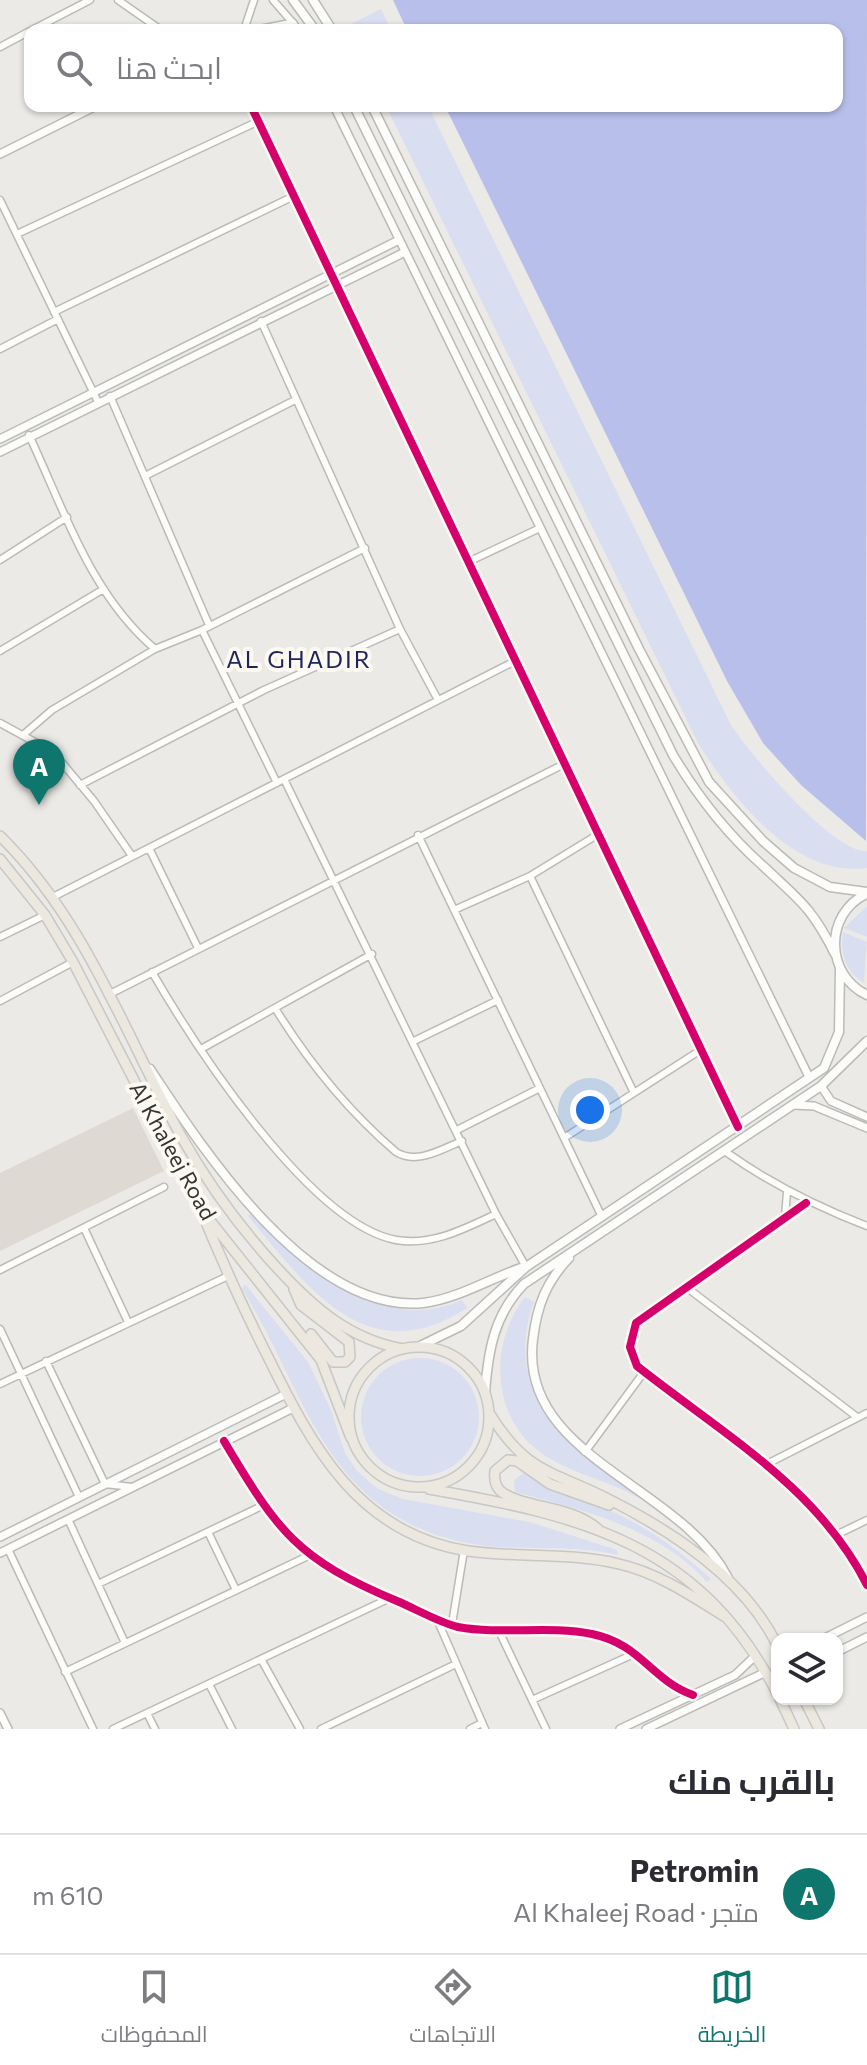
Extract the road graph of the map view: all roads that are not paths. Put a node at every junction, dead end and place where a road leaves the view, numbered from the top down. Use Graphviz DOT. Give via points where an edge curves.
graph roads {
  1 [pos="90,0"];
  2 [pos="118,0"];
  3 [pos="254,0"];
  4 [pos="273,0"];
  5 [pos="293,0"];
  6 [pos="313,0"];
  7 [pos="43,24"];
  8 [pos="152,24"];
  9 [pos="246,24"];
  10 [pos="293,24"];
  11 [pos="311,24"];
  12 [pos="328,24"];
  13 [pos="24,34"];
  14 [pos="0,47"];
  15 [pos="84,112"];
  16 [pos="254,112"];
  17 [pos="337,112"];
  18 [pos="357,112"];
  19 [pos="375,112"];
  20 [pos="259,121"];
  21 [pos="0,154"];
  22 [pos="294,196"];
  23 [pos="0,200"];
  24 [pos="17,234"];
  25 [pos="399,240"];
  26 [pos="405,252"];
  27 [pos="331,274"];
  28 [pos="337,285"];
  29 [pos="56,315"];
  30 [pos="261,321"];
  31 [pos="0,349"];
  32 [pos="93,391"];
  33 [pos="110,396"];
  34 [pos="295,400"];
  35 [pos="98,402"];
  36 [pos="29,435"];
  37 [pos="0,439"];
  38 [pos="0,452"];
  39 [pos="147,475"];
  40 [pos="67,517"];
  41 [pos="540,528"];
  42 [pos="365,548"];
  43 [pos="0,560"];
  44 [pos="468,562"];
  45 [pos="102,590"];
  46 [pos="209,625"];
  47 [pos="400,629"];
  48 [pos="202,630"];
  49 [pos="155,649"];
  50 [pos="0,651"];
  51 [pos="515,661"];
  52 [pos="438,700"];
  53 [pos="239,703"];
  54 [pos="0,723"];
  55 [pos="23,735"];
  56 [pos="564,764"];
  57 [pos="280,781"];
  58 [pos="80,785"];
  59 [pos="418,835"];
  60 [pos="597,835"];
  61 [pos="0,836"];
  62 [pos="149,848"];
  63 [pos="132,856"];
  64 [pos="0,859"];
  65 [pos="530,876"];
  66 [pos="334,878"];
  67 [pos="867,893"];
  68 [pos="53,897"];
  69 [pos="454,910"];
  70 [pos="45,915"];
  71 [pos="0,937"];
  72 [pos="198,948"];
  73 [pos="372,954"];
  74 [pos="835,954"];
  75 [pos="73,962"];
  76 [pos="840,969"];
  77 [pos="152,972"];
  78 [pos="108,995"];
  79 [pos="867,995"];
  80 [pos="498,1000"];
  81 [pos="0,1001"];
  82 [pos="275,1008"];
  83 [pos="414,1041"];
  84 [pos="867,1041"];
  85 [pos="201,1049"];
  86 [pos="699,1051"];
  87 [pos="142,1057"];
  88 [pos="809,1077"];
  89 [pos="821,1086"];
  90 [pos="540,1088"];
  91 [pos="634,1093"];
  92 [pos="794,1105"];
  93 [pos="867,1117"];
  94 [pos="738,1127"];
  95 [pos="867,1128"];
  96 [pos="457,1130"];
  97 [pos="564,1138"];
  98 [pos="462,1141"];
  99 [pos="726,1152"];
  100 [pos="164,1187"];
  101 [pos="787,1192"];
  102 [pos="806,1203"];
  103 [pos="200,1208"];
  104 [pos="496,1214"];
  105 [pos="602,1217"];
  106 [pos="785,1217"];
  107 [pos="867,1226"];
  108 [pos="84,1228"];
  109 [pos="579,1247"];
  110 [pos="526,1267"];
  111 [pos="0,1270"];
  112 [pos="228,1276"];
  113 [pos="292,1284"];
  114 [pos="686,1287"];
  115 [pos="274,1298"];
  116 [pos="128,1322"];
  117 [pos="0,1329"];
  118 [pos="418,1347"];
  119 [pos="403,1349"];
  120 [pos="46,1361"];
  121 [pos="644,1372"];
  122 [pos="21,1374"];
  123 [pos="0,1384"];
  124 [pos="485,1393"];
  125 [pos="286,1394"];
  126 [pos="293,1408"];
  127 [pos="490,1413"];
  128 [pos="867,1413"];
  129 [pos="857,1417"];
  130 [pos="351,1438"];
  131 [pos="224,1441"];
  132 [pos="585,1452"];
  133 [pos="767,1464"];
  134 [pos="105,1484"];
  135 [pos="132,1487"];
  136 [pos="418,1487"];
  137 [pos="79,1497"];
  138 [pos="264,1505"];
  139 [pos="628,1510"];
  140 [pos="68,1519"];
  141 [pos="867,1520"];
  142 [pos="208,1532"];
  143 [pos="604,1534"];
  144 [pos="836,1535"];
  145 [pos="0,1537"];
  146 [pos="464,1550"];
  147 [pos="4,1551"];
  148 [pos="308,1556"];
  149 [pos="98,1584"];
  150 [pos="867,1585"];
  151 [pos="732,1586"];
  152 [pos="236,1590"];
  153 [pos="390,1598"];
  154 [pos="436,1617"];
  155 [pos="867,1617"];
  156 [pos="727,1618"];
  157 [pos="452,1624"];
  158 [pos="498,1629"];
  159 [pos="771,1633"];
  160 [pos="835,1633"];
  161 [pos="867,1637"];
  162 [pos="125,1643"];
  163 [pos="843,1649"];
  164 [pos="636,1653"];
  165 [pos="755,1656"];
  166 [pos="261,1659"];
  167 [pos="456,1664"];
  168 [pos="65,1672"];
  169 [pos="766,1672"];
  170 [pos="771,1682"];
  171 [pos="209,1684"];
  172 [pos="693,1695"];
  173 [pos="532,1700"];
  174 [pos="783,1705"];
  175 [pos="807,1705"];
  176 [pos="0,1713"];
  177 [pos="147,1713"];
  178 [pos="483,1726"];
  179 [pos="8,1729"];
  180 [pos="93,1729"];
  181 [pos="113,1729"];
  182 [pos="155,1729"];
  183 [pos="232,1729"];
  184 [pos="300,1729"];
  185 [pos="321,1729"];
  186 [pos="470,1729"];
  187 [pos="546,1729"];
  188 [pos="620,1729"];
  189 [pos="646,1729"];
  190 [pos="794,1729"];
  191 [pos="819,1729"];
  1 -- 7 [label="street"];
  2 -- 8 [label="street"];
  3 -- 9 [label="street"];
  4 -- 10 [label="street"];
  5 -- 11 [label="main road"];
  6 -- 12 [label="main road"];
  13 -- 14 [label="street"];
  15 -- 21 [label="street"];
  16 -- 20 [label="street"];
  17 -- 25 [label="street"];
  18 -- 74 [label="main road" via="673,755 725,828 803,900"];
  19 -- 67 [label="main road" via="709,782 763,841 803,874 830,887"];
  20 -- 22 [label="street"];
  20 -- 24 [label="street"];
  22 -- 27 [label="street"];
  22 -- 29 [label="street"];
  23 -- 24 [label="street"];
  24 -- 29 [label="street"];
  25 -- 26 [label="street"];
  25 -- 27 [label="street"];
  26 -- 28 [label="street"];
  26 -- 41 [label="street"];
  27 -- 28 [label="street"];
  27 -- 32 [label="street"];
  28 -- 30 [label="street"];
  28 -- 44 [label="street"];
  29 -- 31 [label="street"];
  29 -- 32 [label="street"];
  30 -- 33 [label="street"];
  30 -- 34 [label="street"];
  32 -- 35 [label="street"];
  32 -- 37 [label="street"];
  33 -- 35 [label="street"];
  33 -- 39 [label="street"];
  34 -- 39 [label="street"];
  34 -- 42 [label="street"];
  35 -- 36 [label="street"];
  36 -- 38 [label="street"];
  36 -- 40 [label="street"];
  39 -- 46 [label="street"];
  40 -- 43 [label="street"];
  40 -- 45 [label="street"];
  41 -- 44 [label="street"];
  41 -- 88 [label="street"];
  42 -- 46 [label="street"];
  42 -- 47 [label="street"];
  44 -- 51 [label="street"];
  45 -- 49 [label="street"];
  45 -- 50 [label="street"];
  46 -- 48 [label="street"];
  47 -- 52 [label="street"];
  47 -- 53 [label="street"];
  48 -- 49 [label="street"];
  48 -- 53 [label="street"];
  49 -- 55 [label="street" via="52,710"];
  51 -- 52 [label="street"];
  51 -- 56 [label="street"];
  52 -- 57 [label="street"];
  53 -- 57 [label="street"];
  53 -- 58 [label="street"];
  54 -- 55 [label="street"];
  55 -- 58 [label="street" via="53,752"];
  56 -- 59 [label="street"];
  56 -- 60 [label="street"];
  57 -- 62 [label="street"];
  57 -- 66 [label="street"];
  58 -- 63 [label="street"];
  59 -- 66 [label="street"];
  59 -- 69 [label="street"];
  60 -- 65 [label="street"];
  60 -- 86 [label="street"];
  61 -- 68 [label="main road, Al Khaleej Road"];
  62 -- 63 [label="street"];
  62 -- 72 [label="street"];
  63 -- 68 [label="street"];
  64 -- 70 [label="main road, Al Khaleej Road"];
  65 -- 69 [label="street"];
  65 -- 91 [label="street"];
  66 -- 72 [label="street"];
  66 -- 73 [label="street"];
  67 -- 74 [label="main road" via="839,922"];
  68 -- 78 [label="main road, Al Khaleej Road"];
  69 -- 80 [label="street"];
  70 -- 71 [label="street"];
  70 -- 75 [label="main road, Al Khaleej Road"];
  72 -- 77 [label="street"];
  73 -- 82 [label="street"];
  73 -- 83 [label="street"];
  74 -- 76 [label="main road"];
  75 -- 81 [label="street"];
  75 -- 103 [label="main road, Al Khaleej Road"];
  76 -- 79 [label="main road"];
  76 -- 88 [label="main road" via="842,1012 836,1043 824,1068"];
  77 -- 78 [label="street"];
  77 -- 85 [label="street"];
  78 -- 87 [label="main road, Al Khaleej Road"];
  80 -- 83 [label="street"];
  80 -- 90 [label="street"];
  82 -- 85 [label="street"];
  82 -- 98 [label="street" via="304,1055 349,1110 396,1152 418,1158"];
  83 -- 96 [label="street"];
  84 -- 89 [label="main road"];
  85 -- 104 [label="street" via="279,1151 332,1204 380,1236 440,1238"];
  86 -- 91 [label="street"];
  86 -- 94 [label="street"];
  87 -- 110 [label="main road" via="231,1182 299,1251 345,1284 386,1300 424,1303"];
  87 -- 113 [label="main road, Al Khaleej Road" via="222,1201"];
  88 -- 94 [label="main road"];
  89 -- 92 [label="main road"];
  89 -- 93 [label="street" via="831,1101"];
  90 -- 96 [label="street"];
  90 -- 97 [label="street"];
  91 -- 97 [label="street"];
  92 -- 95 [label="street" via="814,1106"];
  92 -- 99 [label="main road"];
  94 -- 105 [label="main road"];
  96 -- 98 [label="street"];
  97 -- 105 [label="street"];
  98 -- 104 [label="street"];
  99 -- 101 [label="street"];
  99 -- 109 [label="main road"];
  100 -- 108 [label="street"];
  101 -- 102 [label="street"];
  101 -- 106 [label="street"];
  102 -- 106 [label="street"];
  102 -- 107 [label="street"];
  103 -- 112 [label="main road"];
  103 -- 115 [label="main road, Al Khaleej Road"];
  104 -- 110 [label="street"];
  105 -- 110 [label="main road"];
  106 -- 114 [label="street"];
  108 -- 111 [label="street"];
  108 -- 116 [label="street"];
  109 -- 124 [label="main road" via="532,1278 508,1302 492,1338"];
  109 -- 132 [label="main road" via="543,1295 532,1349 548,1410"];
  110 -- 118 [label="main road" via="461,1326"];
  112 -- 116 [label="street"];
  112 -- 125 [label="main road"];
  113 -- 115 [label="main road" via="301,1305 349,1342 352,1352 345,1362 333,1362"];
  113 -- 119 [label="main road, Al Khaleej Road" via="339,1326 366,1340"];
  114 -- 121 [label="street" via="636,1323 630,1347"];
  114 -- 129 [label="street"];
  115 -- 130 [label="main road, Al Khaleej Road" via="321,1360"];
  116 -- 120 [label="street"];
  117 -- 122 [label="street"];
  118 -- 119 [label="main road"];
  118 -- 124 [label="main road" via="460,1359"];
  119 -- 130 [label="main road" via="374,1362 360,1378 349,1407"];
  120 -- 122 [label="street"];
  120 -- 134 [label="street"];
  121 -- 132 [label="street"];
  121 -- 133 [label="street"];
  122 -- 123 [label="street"];
  122 -- 137 [label="street"];
  124 -- 127 [label="main road"];
  125 -- 126 [label="main road"];
  125 -- 134 [label="street"];
  126 -- 131 [label="street"];
  126 -- 146 [label="main road" via="330,1469 365,1503 408,1530"];
  127 -- 136 [label="main road" via="485,1442 474,1461 439,1484"];
  127 -- 139 [label="main road" via="508,1441 538,1469"];
  128 -- 129 [label="street"];
  129 -- 133 [label="street"];
  130 -- 136 [label="main road" via="376,1473 396,1484"];
  131 -- 135 [label="street"];
  131 -- 138 [label="street"];
  132 -- 151 [label="main road" via="692,1530"];
  133 -- 144 [label="street"];
  134 -- 135 [label="street"];
  134 -- 137 [label="street"];
  135 -- 140 [label="street"];
  136 -- 143 [label="main road" via="512,1505"];
  137 -- 145 [label="street"];
  138 -- 142 [label="street"];
  138 -- 148 [label="street"];
  139 -- 143 [label="main road" via="550,1484 517,1461 508,1460 495,1471 503,1494 572,1514"];
  139 -- 151 [label="main road" via="691,1549"];
  140 -- 147 [label="street"];
  140 -- 149 [label="street"];
  141 -- 144 [label="street"];
  142 -- 149 [label="street"];
  142 -- 152 [label="street"];
  143 -- 156 [label="main road" via="662,1560 703,1591"];
  144 -- 150 [label="street"];
  146 -- 156 [label="main road" via="622,1565 658,1578"];
  146 -- 157 [label="street"];
  147 -- 168 [label="street"];
  148 -- 152 [label="street"];
  148 -- 153 [label="street"];
  149 -- 162 [label="street"];
  151 -- 159 [label="main road"];
  152 -- 162 [label="street"];
  153 -- 154 [label="street"];
  153 -- 166 [label="street"];
  154 -- 157 [label="street"];
  154 -- 167 [label="street"];
  155 -- 160 [label="street"];
  156 -- 165 [label="main road"];
  157 -- 158 [label="street"];
  158 -- 164 [label="street" via="590,1633 621,1642"];
  158 -- 173 [label="street"];
  161 -- 163 [label="street"];
  162 -- 168 [label="street"];
  164 -- 172 [label="street" via="672,1687"];
  164 -- 173 [label="street"];
  165 -- 169 [label="main road"];
  165 -- 172 [label="street" via="735,1675"];
  166 -- 171 [label="street"];
  166 -- 184 [label="street"];
  167 -- 178 [label="street"];
  167 -- 185 [label="street"];
  168 -- 180 [label="street"];
  169 -- 170 [label="main road"];
  169 -- 189 [label="street"];
  171 -- 177 [label="street"];
  171 -- 183 [label="street"];
  172 -- 188 [label="street"];
  173 -- 187 [label="street"];
  174 -- 190 [label="main road"];
  175 -- 191 [label="main road"];
  176 -- 179 [label="street"];
  177 -- 181 [label="street"];
  177 -- 182 [label="street"];
  178 -- 186 [label="street"];
}
